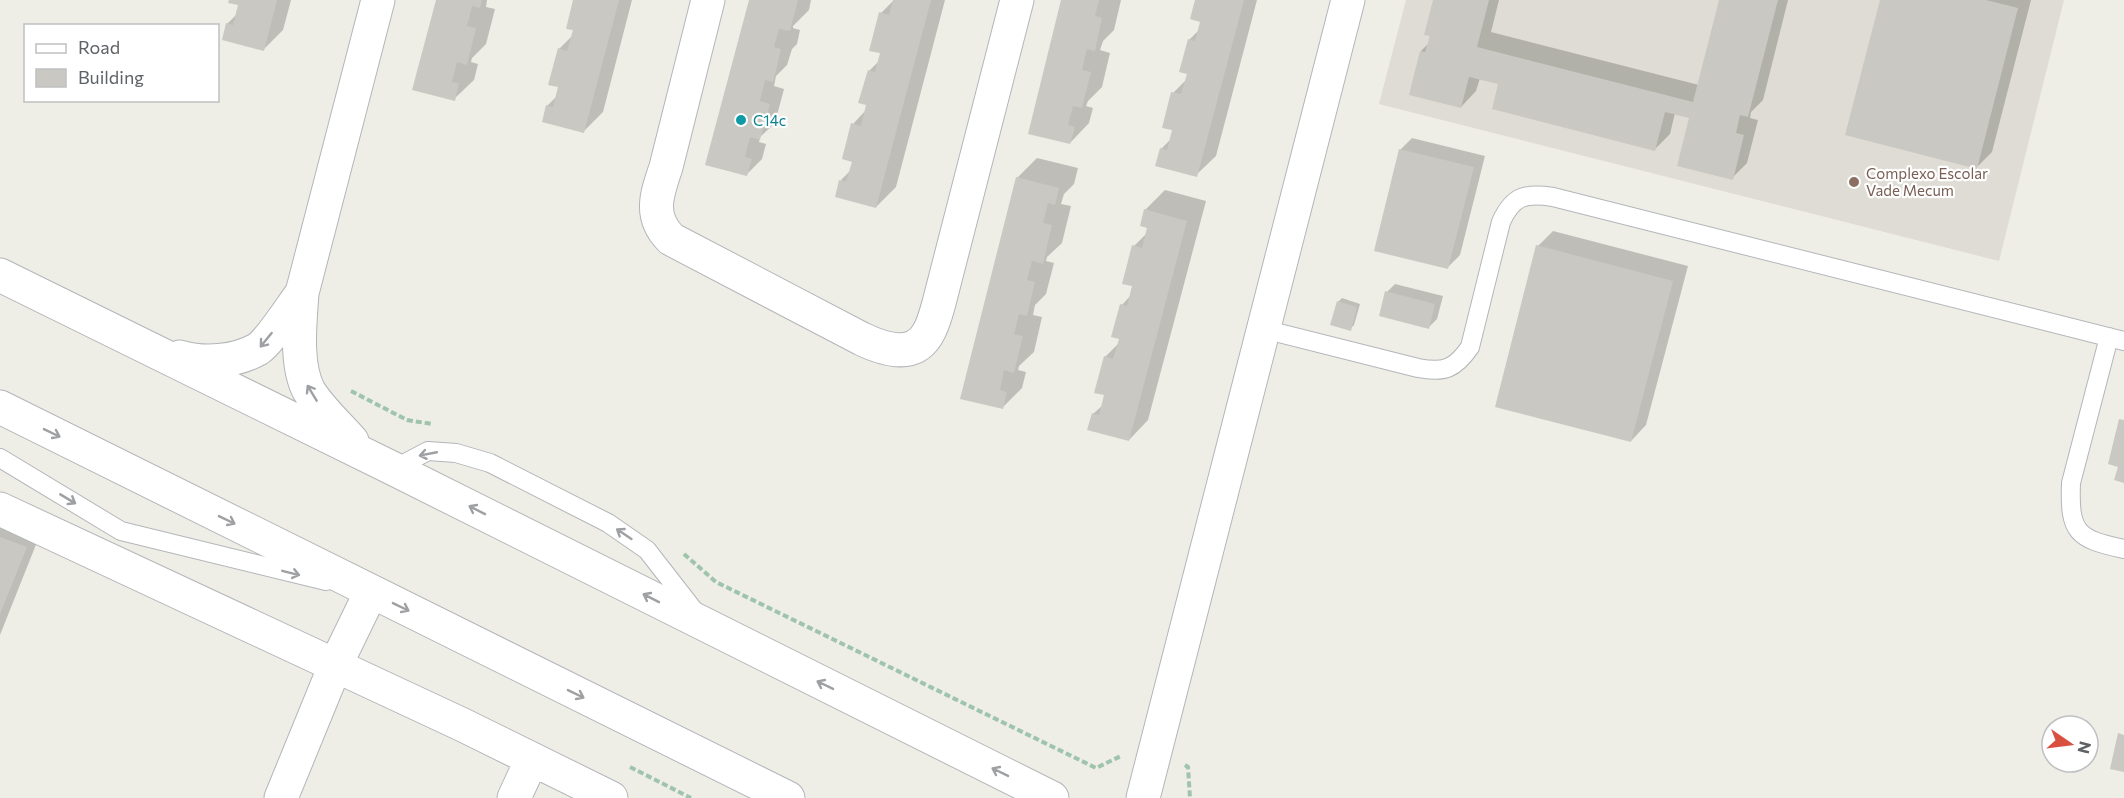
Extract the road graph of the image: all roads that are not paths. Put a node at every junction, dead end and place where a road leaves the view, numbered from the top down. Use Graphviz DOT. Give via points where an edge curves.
graph roads {
  1 [pos="378,0"];
  2 [pos="708,0"];
  3 [pos="1017,0"];
  4 [pos="1348,0"];
  5 [pos="0,275"];
  6 [pos="302,293"];
  7 [pos="1263,328"];
  8 [pos="2117,339"];
  9 [pos="146,347"];
  10 [pos="0,407"];
  11 [pos="363,454"];
  12 [pos="0,458"];
  13 [pos="394,469"];
  14 [pos="0,509"];
  15 [pos="2124,549"];
  16 [pos="371,592"];
  17 [pos="704,624"];
  18 [pos="335,666"];
  19 [pos="532,759"];
  20 [pos="281,798"];
  21 [pos="514,798"];
  22 [pos="611,798"];
  23 [pos="788,798"];
  24 [pos="1052,798"];
  25 [pos="1143,798"];
  1 -- 6 [label="street"];
  2 -- 3 [label="street" via="658,190 659,224 671,239 878,347 897,351 919,344 934,320"];
  4 -- 7 [label="street"];
  5 -- 9 [label="street"];
  6 -- 9 [label="street, one-way" via="260,348 239,357 194,361"];
  11 -- 6 [label="street, one-way" via="309,390 302,373"];
  7 -- 8 [label="lane" via="1418,368 1448,368 1462,359 1470,347 1508,206 1536,194"];
  7 -- 25 [label="street"];
  8 -- 15 [label="lane" via="2071,483 2070,505 2075,527 2084,537"];
  9 -- 11 [label="street"];
  10 -- 16 [label="street, one-way"];
  11 -- 13 [label="street"];
  12 -- 16 [label="lane, one-way" via="121,531"];
  17 -- 13 [label="street, one-way"];
  17 -- 13 [label="lane, one-way" via="647,550 608,523 490,463 456,453 428,451"];
  14 -- 18 [label="street"];
  16 -- 18 [label="street"];
  16 -- 23 [label="street, one-way"];
  24 -- 17 [label="street, one-way"];
  18 -- 19 [label="street"];
  18 -- 20 [label="street"];
  19 -- 21 [label="street"];
  19 -- 22 [label="street"];
}
